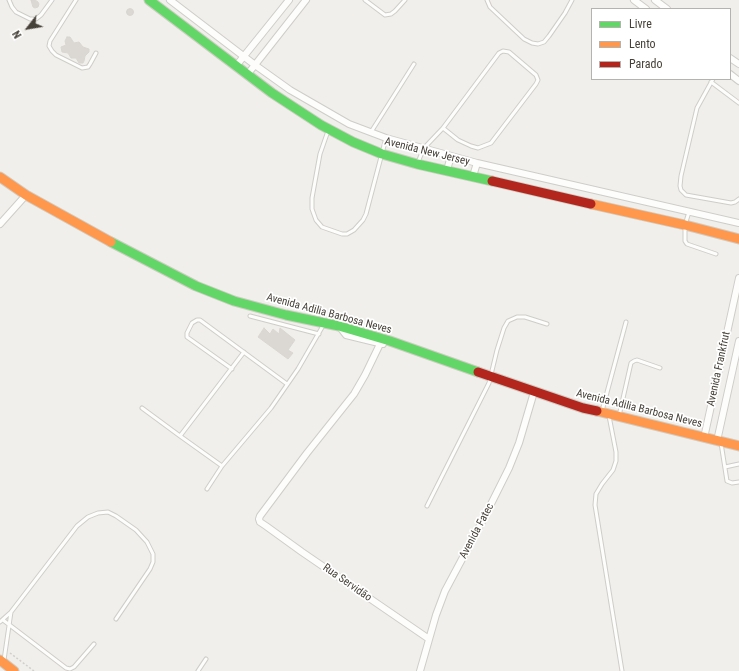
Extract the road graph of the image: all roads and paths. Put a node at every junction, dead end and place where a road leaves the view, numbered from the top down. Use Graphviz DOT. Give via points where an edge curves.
graph roads {
  1 [pos="9,0"];
  2 [pos="52,0"];
  3 [pos="76,0"];
  4 [pos="149,0"];
  5 [pos="170,0"];
  6 [pos="289,0"];
  7 [pos="306,0"];
  8 [pos="365,0"];
  9 [pos="404,0"];
  10 [pos="487,0"];
  11 [pos="572,0"];
  12 [pos="634,0"];
  13 [pos="655,0"];
  14 [pos="645,8"];
  15 [pos="662,8"];
  16 [pos="96,53"];
  17 [pos="244,56"];
  18 [pos="414,64"];
  19 [pos="255,65"];
  20 [pos="236,66"];
  21 [pos="247,75"];
  22 [pos="731,75"];
  23 [pos="712,80"];
  24 [pos="739,81"];
  25 [pos="739,104"];
  26 [pos="327,113"];
  27 [pos="325,127"];
  28 [pos="442,128"];
  29 [pos="370,132"];
  30 [pos="386,138"];
  31 [pos="424,148"];
  32 [pos="382,154"];
  33 [pos="450,156"];
  34 [pos="476,163"];
  35 [pos="417,164"];
  36 [pos="447,170"];
  37 [pos="473,176"];
  38 [pos="0,178"];
  39 [pos="26,195"];
  40 [pos="739,199"];
  41 [pos="689,211"];
  42 [pos="739,223"];
  43 [pos="0,224"];
  44 [pos="685,225"];
  45 [pos="739,239"];
  46 [pos="716,254"];
  47 [pos="739,278"];
  48 [pos="250,316"];
  49 [pos="626,322"];
  50 [pos="325,323"];
  51 [pos="547,324"];
  52 [pos="319,334"];
  53 [pos="739,342"];
  54 [pos="385,343"];
  55 [pos="244,352"];
  56 [pos="719,365"];
  57 [pos="660,368"];
  58 [pos="732,368"];
  59 [pos="232,369"];
  60 [pos="491,377"];
  61 [pos="287,384"];
  62 [pos="534,392"];
  63 [pos="142,408"];
  64 [pos="605,414"];
  65 [pos="618,417"];
  66 [pos="180,436"];
  67 [pos="704,438"];
  68 [pos="719,441"];
  69 [pos="739,446"];
  70 [pos="739,464"];
  71 [pos="222,466"];
  72 [pos="725,467"];
  73 [pos="739,482"];
  74 [pos="207,489"];
  75 [pos="427,506"];
  76 [pos="12,612"];
  77 [pos="116,619"];
  78 [pos="3,620"];
  79 [pos="0,622"];
  80 [pos="10,624"];
  81 [pos="429,639"];
  82 [pos="94,644"];
  83 [pos="6,650"];
  84 [pos="206,659"];
  85 [pos="2,661"];
  86 [pos="14,671"];
  87 [pos="34,671"];
  88 [pos="198,671"];
  89 [pos="420,671"];
  90 [pos="622,671"];
  1 -- 2 [label="lane" via="16,12 30,19 36,19 41,15"];
  3 -- 16 [label="lane" via="49,46 56,55 82,68 88,67"];
  4 -- 20 [label="street, Avenida New Jersey"];
  5 -- 17 [label="street, Avenida New Jersey"];
  6 -- 17 [label="street"];
  7 -- 19 [label="street"];
  8 -- 9 [label="lane" via="385,15 395,11"];
  10 -- 11 [label="lane" via="490,7 524,39 538,44 549,36"];
  12 -- 14 [label="street"];
  13 -- 15 [label="street"];
  17 -- 19 [label="street, Avenida New Jersey"];
  17 -- 20 [label="street"];
  18 -- 29 [label="lane"];
  19 -- 21 [label="street"];
  19 -- 26 [label="street, Avenida New Jersey"];
  20 -- 21 [label="street, Avenida New Jersey"];
  21 -- 27 [label="street, Avenida New Jersey"];
  22 -- 24 [label="street"];
  23 -- 25 [label="lane"];
  23 -- 40 [label="lane" via="697,108 680,186 686,195 731,203"];
  26 -- 27 [label="street"];
  26 -- 29 [label="street, Avenida New Jersey"];
  27 -- 32 [label="street, Avenida New Jersey"];
  27 -- 32 [label="lane" via="312,198 314,215 325,229 347,234 363,220"];
  28 -- 28 [label="lane" via="503,50 509,52 536,75 536,84 491,143 478,148 471,146"];
  28 -- 31 [label="lane"];
  29 -- 30 [label="street, Avenida New Jersey"];
  30 -- 31 [label="street, Avenida New Jersey"];
  30 -- 32 [label="lane"];
  31 -- 33 [label="street, Avenida New Jersey"];
  31 -- 35 [label="lane"];
  32 -- 35 [label="street, Avenida New Jersey"];
  33 -- 34 [label="street, Avenida New Jersey"];
  33 -- 36 [label="street"];
  34 -- 37 [label="street"];
  34 -- 41 [label="street, Avenida New Jersey"];
  35 -- 36 [label="street, Avenida New Jersey"];
  36 -- 37 [label="street, Avenida New Jersey"];
  37 -- 44 [label="street, Avenida New Jersey"];
  38 -- 39 [label="street, Avenida Adilia Barbosa Neves"];
  39 -- 43 [label="street"];
  39 -- 50 [label="street, Avenida Adilia Barbosa Neves" via="196,286 234,301"];
  41 -- 42 [label="street, Avenida New Jersey"];
  41 -- 44 [label="lane"];
  44 -- 45 [label="street, Avenida New Jersey"];
  44 -- 46 [label="lane" via="687,244"];
  47 -- 56 [label="street, Avenida Frankfrut"];
  48 -- 52 [label="lane"];
  49 -- 64 [label="lane"];
  50 -- 52 [label="lane"];
  50 -- 54 [label="street, Avenida Adilia Barbosa Neves"];
  51 -- 60 [label="lane" via="525,317 508,321 491,368"];
  52 -- 61 [label="lane"];
  53 -- 58 [label="street, Avenida Frankfrut"];
  54 -- 60 [label="street, Avenida Adilia Barbosa Neves"];
  54 -- 81 [label="street, Rua Servidão" via="354,394 260,516 260,522"];
  55 -- 59 [label="lane"];
  55 -- 59 [label="lane" via="200,320 192,323 186,333 187,337"];
  55 -- 61 [label="lane"];
  56 -- 58 [label="street"];
  56 -- 67 [label="street, Avenida Frankfrut"];
  57 -- 65 [label="lane" via="637,360 631,363"];
  58 -- 68 [label="street, Avenida Frankfrut"];
  59 -- 66 [label="lane"];
  60 -- 62 [label="street, Avenida Adilia Barbosa Neves"];
  60 -- 75 [label="lane"];
  61 -- 71 [label="lane" via="271,408"];
  62 -- 64 [label="street, Avenida Adilia Barbosa Neves"];
  62 -- 81 [label="street, Avenida Fatec" via="509,468 445,591"];
  63 -- 66 [label="lane"];
  64 -- 65 [label="street, Avenida Adilia Barbosa Neves"];
  64 -- 90 [label="lane" via="616,452 616,461 613,470 596,494 595,505"];
  65 -- 67 [label="street, Avenida Adilia Barbosa Neves"];
  66 -- 71 [label="lane"];
  67 -- 68 [label="street, Avenida Adilia Barbosa Neves"];
  68 -- 69 [label="street, Avenida Adilia Barbosa Neves"];
  68 -- 72 [label="lane"];
  70 -- 72 [label="lane"];
  71 -- 74 [label="lane"];
  72 -- 73 [label="lane" via="727,480 732,483"];
  76 -- 77 [label="lane" via="77,526 88,516 108,512 136,530 147,542 153,554 150,570"];
  76 -- 78 [label="lane"];
  76 -- 80 [label="lane"];
  78 -- 79 [label="lane"];
  78 -- 80 [label="lane"];
  80 -- 82 [label="lane" via="70,669"];
  80 -- 83 [label="lane"];
  81 -- 89 [label="street, Avenida Fatec"];
  83 -- 85 [label="lane"];
  83 -- 87 [label="path"];
  84 -- 88 [label="lane"];
  85 -- 86 [label="street"];
}
